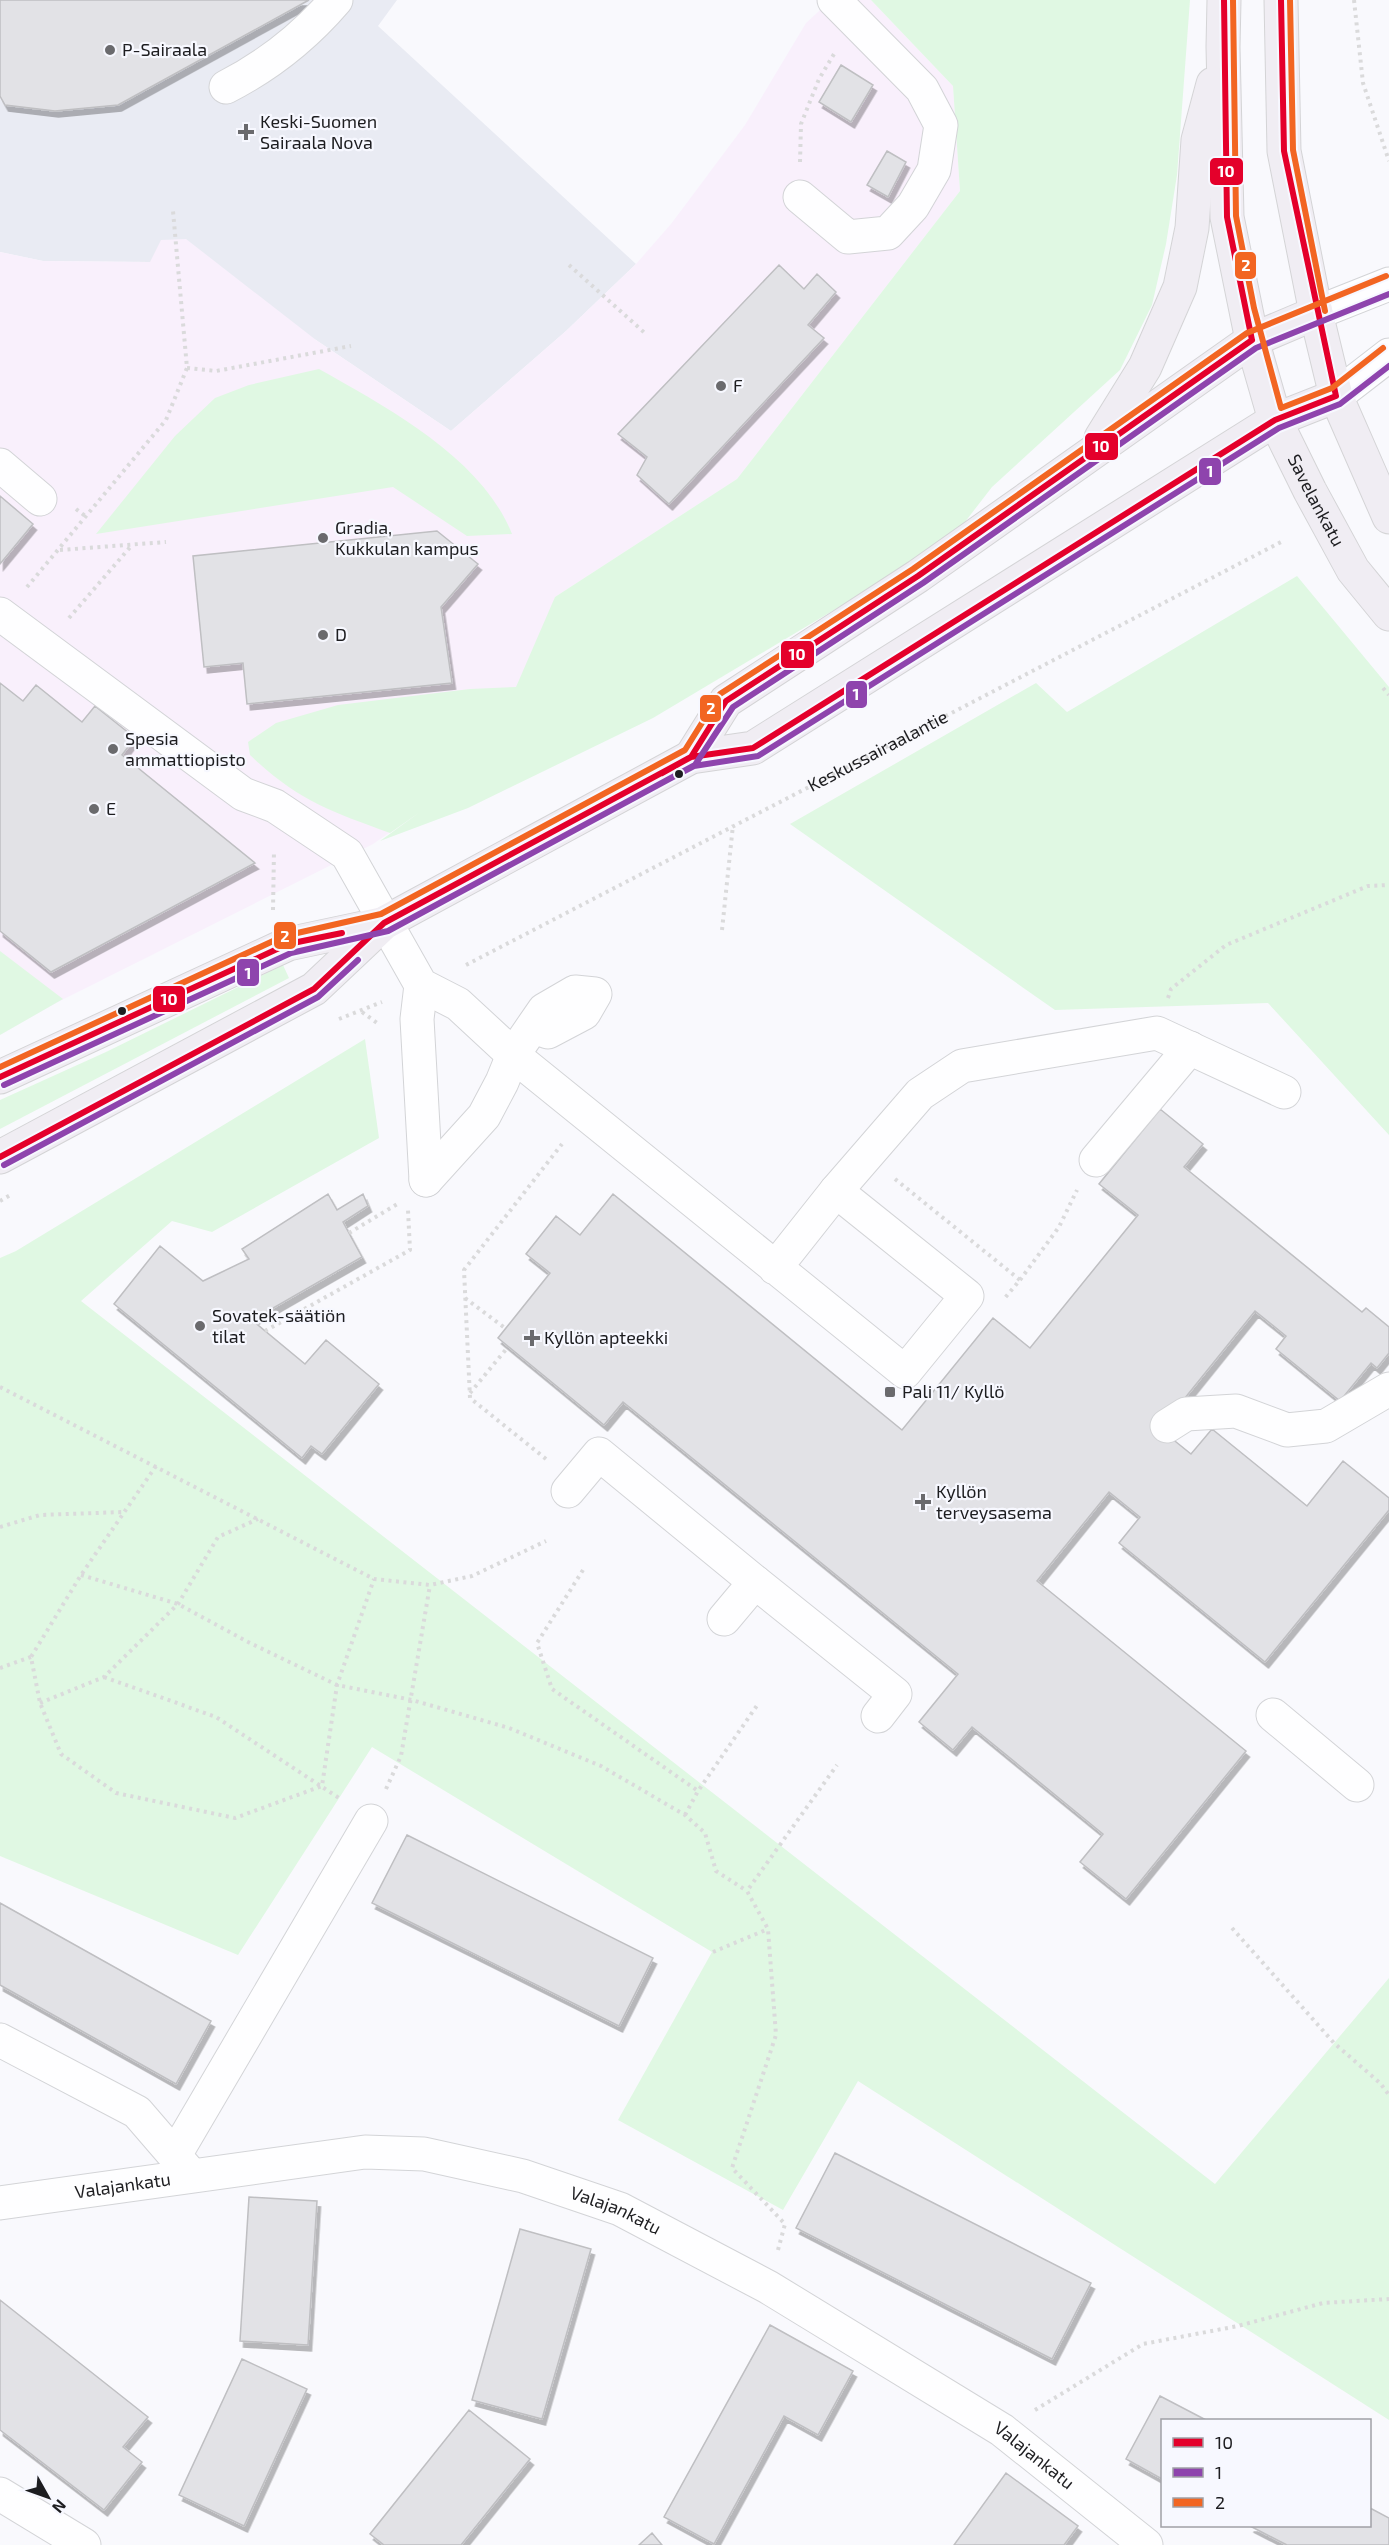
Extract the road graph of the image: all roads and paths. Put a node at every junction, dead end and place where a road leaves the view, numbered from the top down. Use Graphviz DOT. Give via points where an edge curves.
graph roads {
  1 [pos="336,0"];
  2 [pos="834,0"];
  3 [pos="1224,0"];
  4 [pos="1281,0"];
  5 [pos="1353,0"];
  6 [pos="1222,47"];
  7 [pos="837,49"];
  8 [pos="226,87"];
  9 [pos="1389,161"];
  10 [pos="800,197"];
  11 [pos="173,211"];
  12 [pos="569,266"];
  13 [pos="1389,284"];
  14 [pos="1316,313"];
  15 [pos="647,335"];
  16 [pos="1252,340"];
  17 [pos="351,346"];
  18 [pos="1389,355"];
  19 [pos="187,368"];
  20 [pos="1336,396"];
  21 [pos="1275,420"];
  22 [pos="1094,449"];
  23 [pos="0,465"];
  24 [pos="40,499"];
  25 [pos="80,512"];
  26 [pos="1389,517"];
  27 [pos="88,518"];
  28 [pos="166,542"];
  29 [pos="1281,542"];
  30 [pos="132,545"];
  31 [pos="60,550"];
  32 [pos="1389,614"];
  33 [pos="2,615"];
  34 [pos="45,645"];
  35 [pos="1383,688"];
  36 [pos="1389,695"];
  37 [pos="691,757"];
  38 [pos="274,806"];
  39 [pos="734,825"];
  40 [pos="1389,885"];
  41 [pos="273,915"];
  42 [pos="384,923"];
  43 [pos="722,930"];
  44 [pos="473,961"];
  45 [pos="421,986"];
  46 [pos="1170,989"];
  47 [pos="534,1027"];
  48 [pos="1190,1048"];
  49 [pos="513,1055"];
  50 [pos="0,1077"];
  51 [pos="1284,1092"];
  52 [pos="568,1136"];
  53 [pos="0,1157"];
  54 [pos="1096,1160"];
  55 [pos="836,1191"];
  56 [pos="407,1198"];
  57 [pos="350,1233"];
  58 [pos="410,1250"];
  59 [pos="775,1268"];
  60 [pos="1020,1280"];
  61 [pos="465,1298"];
  62 [pos="505,1328"];
  63 [pos="265,1331"];
  64 [pos="508,1347"];
  65 [pos="0,1387"];
  66 [pos="1389,1389"];
  67 [pos="470,1394"];
  68 [pos="1167,1426"];
  69 [pos="156,1466"];
  70 [pos="571,1487"];
  71 [pos="124,1512"];
  72 [pos="259,1519"];
  73 [pos="0,1527"];
  74 [pos="546,1541"];
  75 [pos="584,1570"];
  76 [pos="81,1575"];
  77 [pos="374,1579"];
  78 [pos="755,1582"];
  79 [pos="430,1586"];
  80 [pos="178,1604"];
  81 [pos="724,1619"];
  82 [pos="31,1658"];
  83 [pos="0,1668"];
  84 [pos="104,1677"];
  85 [pos="337,1685"];
  86 [pos="412,1700"];
  87 [pos="40,1703"];
  88 [pos="758,1704"];
  89 [pos="1273,1715"];
  90 [pos="878,1716"];
  91 [pos="837,1765"];
  92 [pos="1357,1785"];
  93 [pos="322,1786"];
  94 [pos="698,1791"];
  95 [pos="685,1815"];
  96 [pos="371,1821"];
  97 [pos="747,1891"];
  98 [pos="1232,1928"];
  99 [pos="768,1929"];
  100 [pos="713,1952"];
  101 [pos="0,2040"];
  102 [pos="1389,2095"];
  103 [pos="184,2165"];
  104 [pos="0,2203"];
  105 [pos="768,2286"];
  106 [pos="1389,2298"];
  107 [pos="1002,2430"];
  108 [pos="0,2494"];
  109 [pos="84,2545"];
  110 [pos="1146,2545"];
  1 -- 8 [label="street" via="321,18 255,72"];
  2 -- 10 [label="street" via="922,89 940,125 934,170 913,206 888,233 849,237"];
  3 -- 6 [label="main road"];
  4 -- 14 [label="main road" via="1284,151"];
  5 -- 9 [label="path" via="1363,83"];
  6 -- 16 [label="main road, Savelankatu" via="1227,217"];
  6 -- 22 [label="main road" via="1198,141 1192,228 1180,287 1145,368"];
  7 -- 10 [label="path" via="819,79 801,124"];
  11 -- 19 [label="path"];
  12 -- 15 [label="path"];
  13 -- 14 [label="street"];
  14 -- 16 [label="main road"];
  14 -- 20 [label="main road"];
  16 -- 21 [label="main road, Savelankatu"];
  16 -- 22 [label="main road"];
  17 -- 19 [label="path" via="216,372"];
  18 -- 20 [label="street"];
  19 -- 27 [label="path" via="166,420"];
  20 -- 21 [label="main road"];
  20 -- 26 [label="main road"];
  21 -- 32 [label="main road, Savelankatu" via="1353,570"];
  21 -- 37 [label="main road" via="753,748"];
  22 -- 37 [label="main road" via="918,576 726,701"];
  23 -- 24 [label="street"];
  25 -- 27 [label="path"];
  27 -- 31 [label="path"];
  28 -- 30 [label="path"];
  29 -- 39 [label="path, Keskussairaalantie"];
  30 -- 31 [label="path"];
  30 -- 34 [label="path"];
  31 -- 33 [label="path"];
  33 -- 34 [label="street"];
  34 -- 38 [label="street" via="243,794"];
  35 -- 36 [label="path"];
  37 -- 42 [label="main road"];
  38 -- 41 [label="path"];
  38 -- 42 [label="street" via="347,854"];
  39 -- 43 [label="path"];
  39 -- 44 [label="path, Keskussairaalantie"];
  40 -- 46 [label="path" via="1368,886 1226,945"];
  42 -- 45 [label="street"];
  42 -- 50 [label="main road" via="288,944"];
  42 -- 53 [label="main road" via="314,989"];
  45 -- 49 [label="street" via="458,1004"];
  45 -- 49 [label="street" via="417,1019 426,1180 484,1116"];
  47 -- 49 [label="street"];
  48 -- 51 [label="street"];
  48 -- 54 [label="street"];
  48 -- 55 [label="street" via="1157,1033 962,1066 920,1094"];
  49 -- 59 [label="street"];
  52 -- 61 [label="path" via="464,1270"];
  54 -- 60 [label="path" via="1082,1179 1059,1227"];
  55 -- 59 [label="street"];
  55 -- 59 [label="street" via="967,1296 905,1372"];
  56 -- 57 [label="path"];
  58 -- 63 [label="path"];
  61 -- 62 [label="path"];
  61 -- 67 [label="path"];
  64 -- 67 [label="path"];
  65 -- 69 [label="path"];
  66 -- 68 [label="street" via="1326,1426 1287,1430 1236,1411 1186,1414"];
  67 -- 70 [label="path"];
  69 -- 71 [label="path"];
  69 -- 72 [label="path"];
  70 -- 78 [label="street" via="599,1454"];
  71 -- 73 [label="path" via="40,1515"];
  71 -- 76 [label="path"];
  72 -- 77 [label="path"];
  72 -- 80 [label="path" via="218,1537"];
  74 -- 79 [label="path" via="472,1576"];
  75 -- 94 [label="path" via="537,1643 552,1689"];
  76 -- 80 [label="path"];
  76 -- 82 [label="path"];
  77 -- 79 [label="path"];
  77 -- 85 [label="path"];
  78 -- 81 [label="street"];
  78 -- 90 [label="street" via="895,1694"];
  79 -- 86 [label="path"];
  80 -- 84 [label="path"];
  80 -- 85 [label="path"];
  82 -- 83 [label="path"];
  82 -- 87 [label="path"];
  84 -- 87 [label="path"];
  84 -- 93 [label="path" via="216,1717"];
  85 -- 86 [label="path"];
  85 -- 93 [label="path"];
  86 -- 95 [label="path" via="509,1728 602,1766"];
  86 -- 96 [label="path" via="401,1756"];
  87 -- 93 [label="path" via="61,1754 116,1793 235,1818"];
  88 -- 94 [label="path"];
  89 -- 92 [label="street"];
  91 -- 97 [label="path"];
  93 -- 96 [label="path"];
  94 -- 95 [label="path"];
  95 -- 97 [label="path" via="705,1833 716,1871"];
  96 -- 103 [label="street"];
  97 -- 99 [label="path"];
  98 -- 102 [label="path" via="1334,2043"];
  99 -- 100 [label="path"];
  99 -- 105 [label="path" via="776,2035 732,2168 785,2224"];
  101 -- 103 [label="street" via="137,2112"];
  103 -- 104 [label="street, Valajankatu"];
  103 -- 105 [label="street, Valajankatu" via="364,2152 423,2154 523,2176 620,2209"];
  105 -- 107 [label="street, Valajankatu"];
  106 -- 107 [label="path" via="1323,2303 1238,2326 1143,2344"];
  107 -- 110 [label="street, Valajankatu"];
  108 -- 109 [label="street"];
}
